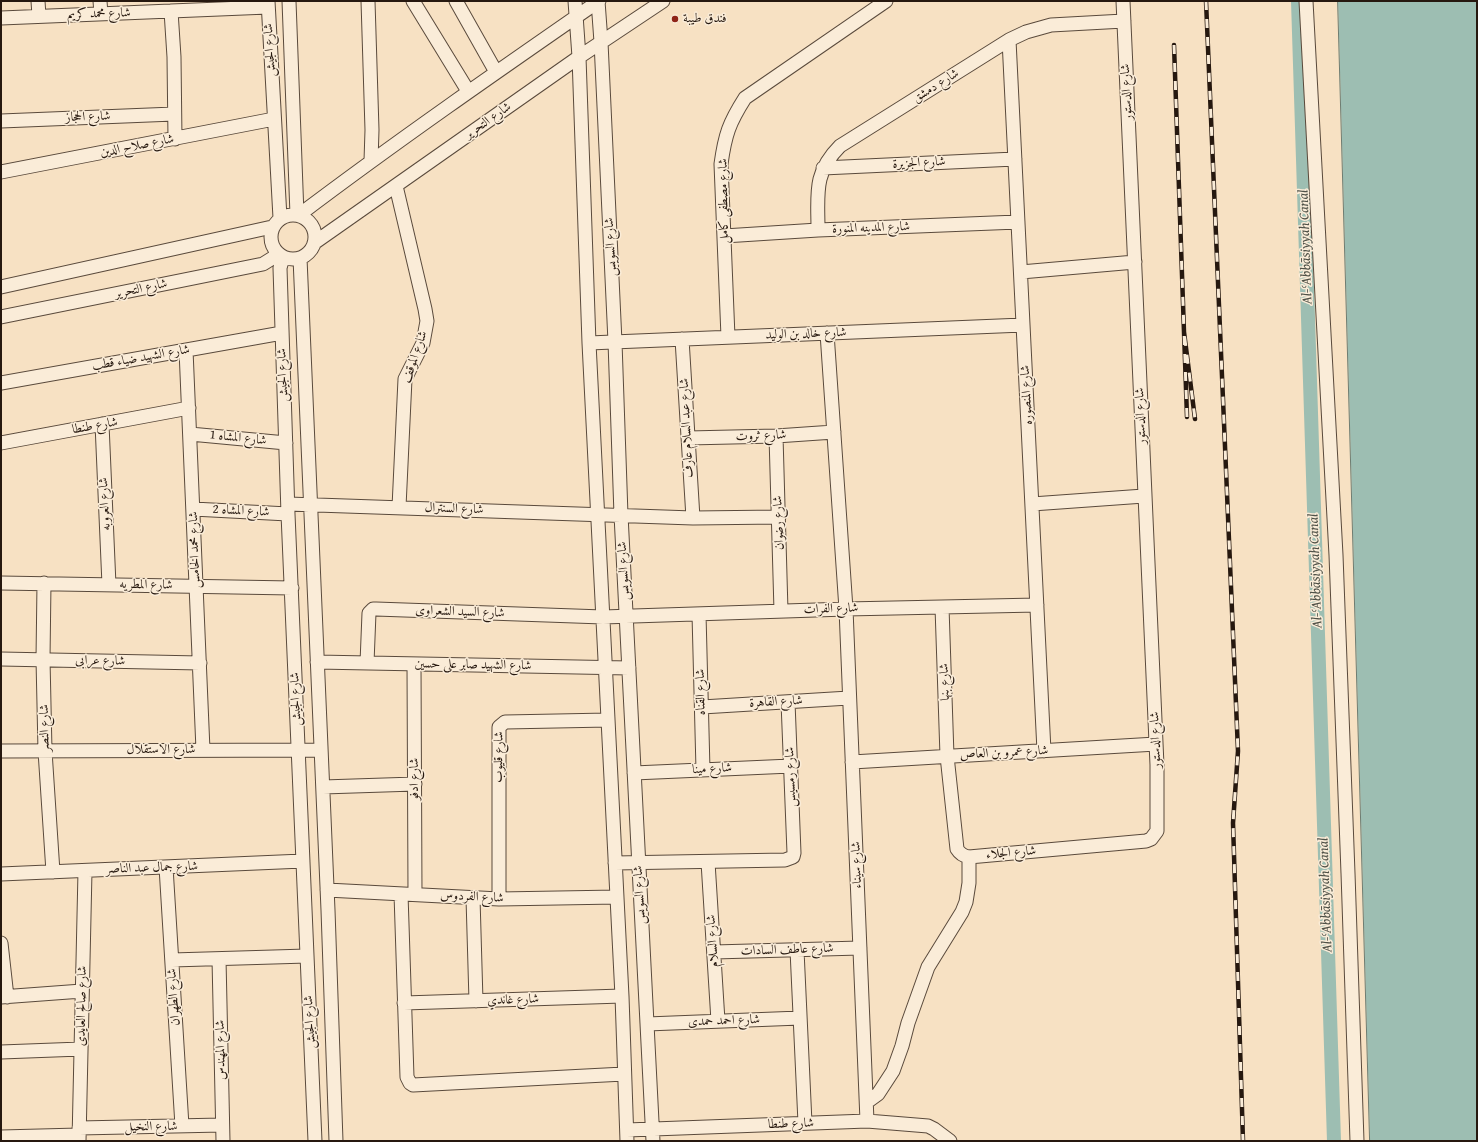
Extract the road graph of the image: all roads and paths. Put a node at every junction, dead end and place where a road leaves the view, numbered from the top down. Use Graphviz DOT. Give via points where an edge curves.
graph roads {
  1 [pos="38,1"];
  2 [pos="289,1"];
  3 [pos="368,1"];
  4 [pos="413,1"];
  5 [pos="456,1"];
  6 [pos="575,1"];
  7 [pos="598,1"];
  8 [pos="663,1"];
  9 [pos="886,1"];
  10 [pos="1124,1"];
  11 [pos="1306,1"];
  12 [pos="268,4"];
  13 [pos="198,6"];
  14 [pos="100,7"];
  15 [pos="171,11"];
  16 [pos="39,16"];
  17 [pos="576,17"];
  18 [pos="1,18"];
  19 [pos="1124,21"];
  20 [pos="1009,40"];
  21 [pos="601,42"];
  22 [pos="579,57"];
  23 [pos="496,72"];
  24 [pos="468,91"];
  25 [pos="174,114"];
  26 [pos="274,119"];
  27 [pos="1,121"];
  28 [pos="175,139"];
  29 [pos="1016,159"];
  30 [pos="371,161"];
  31 [pos="823,168"];
  32 [pos="1,172"];
  33 [pos="396,186"];
  34 [pos="298,215"];
  35 [pos="1018,222"];
  36 [pos="276,223"];
  37 [pos="818,230"];
  38 [pos="724,236"];
  39 [pos="314,243"];
  40 [pos="281,255"];
  41 [pos="300,258"];
  42 [pos="1135,262"];
  43 [pos="1021,272"];
  44 [pos="1,287"];
  45 [pos="1,317"];
  46 [pos="1023,325"];
  47 [pos="282,333"];
  48 [pos="827,333"];
  49 [pos="728,337"];
  50 [pos="682,339"];
  51 [pos="615,342"];
  52 [pos="589,343"];
  53 [pos="186,350"];
  54 [pos="1,383"];
  55 [pos="189,408"];
  56 [pos="102,424"];
  57 [pos="834,432"];
  58 [pos="190,434"];
  59 [pos="776,436"];
  60 [pos="688,438"];
  61 [pos="1,443"];
  62 [pos="286,443"];
  63 [pos="1144,496"];
  64 [pos="311,504"];
  65 [pos="1032,504"];
  66 [pos="399,507"];
  67 [pos="193,509"];
  68 [pos="288,509"];
  69 [pos="598,514"];
  70 [pos="621,515"];
  71 [pos="779,517"];
  72 [pos="693,518"];
  73 [pos="1,583"];
  74 [pos="44,583"];
  75 [pos="109,584"];
  76 [pos="196,586"];
  77 [pos="292,588"];
  78 [pos="1037,605"];
  79 [pos="942,607"];
  80 [pos="846,609"];
  81 [pos="781,611"];
  82 [pos="700,614"];
  83 [pos="626,616"];
  84 [pos="603,617"];
  85 [pos="1,659"];
  86 [pos="43,660"];
  87 [pos="317,662"];
  88 [pos="200,663"];
  89 [pos="367,663"];
  90 [pos="414,664"];
  91 [pos="606,668"];
  92 [pos="629,668"];
  93 [pos="850,698"];
  94 [pos="788,702"];
  95 [pos="702,707"];
  96 [pos="608,720"];
  97 [pos="1156,744"];
  98 [pos="203,750"];
  99 [pos="298,750"];
  100 [pos="321,750"];
  101 [pos="1044,750"];
  102 [pos="1,751"];
  103 [pos="45,751"];
  104 [pos="947,756"];
  105 [pos="852,762"];
  106 [pos="791,766"];
  107 [pos="703,770"];
  108 [pos="634,773"];
  109 [pos="415,784"];
  110 [pos="323,787"];
  111 [pos="1157,831"];
  112 [pos="969,857"];
  113 [pos="303,861"];
  114 [pos="708,862"];
  115 [pos="615,863"];
  116 [pos="639,863"];
  117 [pos="166,867"];
  118 [pos="85,871"];
  119 [pos="53,872"];
  120 [pos="1,874"];
  121 [pos="327,890"];
  122 [pos="400,894"];
  123 [pos="415,894"];
  124 [pos="617,897"];
  125 [pos="473,898"];
  126 [pos="499,899"];
  127 [pos="328,910"];
  128 [pos="305,912"];
  129 [pos="1,943"];
  130 [pos="860,948"];
  131 [pos="797,950"];
  132 [pos="714,952"];
  133 [pos="307,956"];
  134 [pos="219,959"];
  135 [pos="172,960"];
  136 [pos="82,992"];
  137 [pos="622,996"];
  138 [pos="4,997"];
  139 [pos="476,1001"];
  140 [pos="404,1003"];
  141 [pos="800,1018"];
  142 [pos="718,1021"];
  143 [pos="647,1024"];
  144 [pos="81,1049"];
  145 [pos="1,1052"];
  146 [pos="624,1074"];
  147 [pos="867,1102"];
  148 [pos="867,1121"];
  149 [pos="805,1123"];
  150 [pos="182,1126"];
  151 [pos="222,1126"];
  152 [pos="79,1135"];
  153 [pos="627,1135"];
  154 [pos="653,1135"];
  155 [pos="1,1138"];
  156 [pos="223,1141"];
  157 [pos="315,1141"];
  158 [pos="336,1141"];
  159 [pos="950,1141"];
  160 [pos="1357,1141"];
  1 -- 16 [label="street"];
  2 -- 34 [label="street, شارع الجيش"];
  3 -- 30 [label="street"];
  4 -- 24 [label="street"];
  5 -- 23 [label="street"];
  6 -- 17 [label="street, شارع السويس"];
  7 -- 17 [label="street"];
  7 -- 21 [label="street, شارع السويس"];
  8 -- 21 [label="street, شارع التحرير"];
  9 -- 38 [label="street, شارع مصطفى كامل" via="745,98 732,118 724,140 721,164"];
  10 -- 19 [label="street, شارع الدستور"];
  11 -- 160 [label="street" via="1336,555"];
  12 -- 13 [label="street, شارع محمد كريم"];
  12 -- 26 [label="street, شارع الجيش"];
  13 -- 15 [label="street, شارع محمد كريم"];
  14 -- 15 [label="street, شارع محمد كريم"];
  14 -- 16 [label="street, شارع محمد كريم"];
  15 -- 25 [label="street"];
  16 -- 18 [label="street, شارع محمد كريم"];
  17 -- 22 [label="street, شارع السويس"];
  17 -- 23 [label="street"];
  19 -- 20 [label="street, شارع دمشق" via="1051,25"];
  19 -- 42 [label="street, شارع الدستور"];
  20 -- 29 [label="street, شارع المنصوره"];
  20 -- 31 [label="street, شارع دمشق" via="840,146 830,155"];
  21 -- 22 [label="street, شارع التحرير"];
  21 -- 51 [label="street, شارع السويس"];
  22 -- 33 [label="street, شارع التحرير"];
  22 -- 52 [label="street, شارع السويس"];
  23 -- 24 [label="street"];
  24 -- 30 [label="street"];
  25 -- 27 [label="street, شارع الحجاز"];
  25 -- 28 [label="street"];
  26 -- 28 [label="street, شارع صلاح الدين"];
  26 -- 36 [label="street, شارع الجيش"];
  28 -- 32 [label="street, شارع صلاح الدين"];
  29 -- 31 [label="street, شارع الجزيرة"];
  29 -- 35 [label="street, شارع المنصوره"];
  30 -- 34 [label="street"];
  31 -- 37 [label="street, شارع دمشق" via="818,189"];
  33 -- 39 [label="street, شارع التحرير"];
  33 -- 66 [label="street, شارع الموقف" via="427,321 422,343 405,379"];
  34 -- 36 [label="street" via="285,215"];
  34 -- 39 [label="street" via="311,223 314,229"];
  35 -- 37 [label="street, شارع المدينه المنورة"];
  35 -- 43 [label="street, شارع المنصوره"];
  36 -- 40 [label="street, شارع الجيش" via="270,239 275,250"];
  36 -- 44 [label="street"];
  37 -- 38 [label="street, شارع المدينه المنورة"];
  38 -- 49 [label="street, شارع مصطفى كامل"];
  39 -- 41 [label="street" via="309,252"];
  40 -- 41 [label="street" via="288,259"];
  40 -- 45 [label="street, شارع التحرير" via="262,264"];
  40 -- 47 [label="street, شارع الجيش"];
  41 -- 64 [label="street, شارع الجيش"];
  42 -- 43 [label="street"];
  42 -- 63 [label="street, شارع الدستور"];
  43 -- 46 [label="street, شارع المنصوره"];
  46 -- 48 [label="street, شارع خالد بن الوليد"];
  46 -- 65 [label="street, شارع المنصوره"];
  47 -- 53 [label="street, شارع الشهيد ضياء قطب"];
  47 -- 62 [label="street, شارع الجيش"];
  48 -- 49 [label="street, شارع خالد بن الوليد"];
  48 -- 57 [label="street, شارع سيناء"];
  49 -- 50 [label="street, شارع خالد بن الوليد"];
  50 -- 51 [label="street, شارع خالد بن الوليد"];
  50 -- 60 [label="street, شارع عبد السلام عارف"];
  51 -- 52 [label="street, شارع خالد بن الوليد"];
  51 -- 70 [label="street, شارع السويس"];
  52 -- 69 [label="street, شارع السويس"];
  53 -- 54 [label="street, شارع الشهيد ضياء قطب"];
  53 -- 55 [label="street, شارع محمد الخامس"];
  55 -- 56 [label="street, شارع طنطا"];
  55 -- 58 [label="street, شارع محمد الخامس"];
  56 -- 61 [label="street, شارع طنطا"];
  56 -- 75 [label="street, شارع العروبه"];
  57 -- 59 [label="street, شارع ثروت"];
  57 -- 80 [label="street, شارع سيناء"];
  58 -- 62 [label="street, شارع المشاه 1"];
  58 -- 67 [label="street, شارع محمد الخامس"];
  59 -- 60 [label="street, شارع ثروت"];
  59 -- 71 [label="street, شارع رضوان"];
  60 -- 72 [label="street, شارع عبد السلام عارف"];
  62 -- 68 [label="street, شارع الجيش"];
  63 -- 65 [label="street"];
  63 -- 97 [label="street, شارع الدستور"];
  64 -- 66 [label="street, شارع السنترال"];
  64 -- 68 [label="street, شارع السنترال"];
  64 -- 87 [label="street, شارع الجيش"];
  65 -- 78 [label="street, شارع المنصوره"];
  66 -- 69 [label="street, شارع السنترال"];
  67 -- 68 [label="street, شارع المشاه 2"];
  67 -- 76 [label="street, شارع محمد الخامس"];
  68 -- 77 [label="street, شارع الجيش"];
  69 -- 70 [label="street, شارع السنترال"];
  69 -- 84 [label="street, شارع السويس"];
  70 -- 72 [label="street, شارع السنترال"];
  70 -- 83 [label="street, شارع السويس"];
  71 -- 72 [label="street, شارع السنترال"];
  71 -- 81 [label="street, شارع رضوان"];
  73 -- 74 [label="street, شارع المطريه"];
  74 -- 75 [label="street, شارع المطريه"];
  74 -- 86 [label="street, شارع النصر"];
  75 -- 76 [label="street, شارع المطريه"];
  76 -- 77 [label="street, شارع المطريه"];
  76 -- 88 [label="street, شارع محمد الخامس"];
  77 -- 99 [label="street, شارع الجيش"];
  78 -- 79 [label="street, شارع الفرات"];
  78 -- 101 [label="street, شارع المنصوره"];
  79 -- 80 [label="street, شارع الفرات"];
  79 -- 104 [label="street, شارع بنها"];
  80 -- 81 [label="street, شارع الفرات"];
  80 -- 93 [label="street, شارع سيناء"];
  81 -- 82 [label="street, شارع الفرات"];
  82 -- 83 [label="street, شارع الفرات"];
  82 -- 95 [label="street, شارع القناه"];
  83 -- 84 [label="street, شارع الفرات"];
  83 -- 92 [label="street, شارع السويس"];
  84 -- 89 [label="street, شارع السيد الشعراوى" via="373,609 368,616"];
  84 -- 91 [label="street, شارع السويس"];
  85 -- 86 [label="street, شارع عرابى"];
  86 -- 88 [label="street, شارع عرابى"];
  86 -- 103 [label="street, شارع النصر"];
  87 -- 89 [label="street, شارع الشهيد صابر على حسين"];
  87 -- 100 [label="street, شارع الجيش"];
  88 -- 98 [label="street, شارع محمد الخامس"];
  89 -- 90 [label="street, شارع الشهيد صابر على حسين"];
  90 -- 91 [label="street, شارع الشهيد صابر على حسين"];
  90 -- 109 [label="street, شارع ادفو"];
  91 -- 92 [label="street, شارع الشهيد صابر على حسين"];
  91 -- 96 [label="street, شارع السويس"];
  92 -- 108 [label="street, شارع السويس"];
  93 -- 94 [label="street, شارع القاهرة"];
  93 -- 105 [label="street, شارع سيناء"];
  94 -- 95 [label="street, شارع القاهرة"];
  94 -- 106 [label="street, شارع رمسيس"];
  95 -- 107 [label="street, شارع القناه"];
  96 -- 115 [label="street, شارع السويس"];
  96 -- 126 [label="street, شارع قليوب" via="505,722 499,727"];
  97 -- 101 [label="street, شارع عمرو بن العاص"];
  97 -- 111 [label="street, شارع الدستور"];
  98 -- 99 [label="street, شارع الاستقلال"];
  98 -- 103 [label="street, شارع الاستقلال"];
  99 -- 100 [label="street, شارع الاستقلال"];
  99 -- 113 [label="street, شارع الجيش"];
  100 -- 110 [label="street, شارع الجيش"];
  101 -- 104 [label="street, شارع عمرو بن العاص"];
  102 -- 103 [label="street, شارع الاستقلال"];
  103 -- 119 [label="street, شارع النصر"];
  104 -- 105 [label="street, شارع عمرو بن العاص"];
  104 -- 112 [label="street, شارع الجلاء" via="957,849 959,853"];
  105 -- 130 [label="street, شارع سيناء"];
  106 -- 107 [label="street, شارع مينا"];
  106 -- 114 [label="street, شارع رمسيس" via="794,853 792,857 785,860"];
  107 -- 108 [label="street, شارع مينا"];
  108 -- 116 [label="street, شارع السويس"];
  109 -- 110 [label="street"];
  109 -- 123 [label="street, شارع ادفو"];
  110 -- 121 [label="street, شارع الجيش"];
  111 -- 112 [label="street, شارع الجلاء" via="1146,841"];
  112 -- 147 [label="street" via="969,883 962,912 928,967 893,1071 878,1094"];
  113 -- 117 [label="street, شارع جمال عبد الناصر"];
  113 -- 128 [label="street, شارع الجيش"];
  114 -- 116 [label="street"];
  114 -- 132 [label="street, شارع السلام"];
  115 -- 116 [label="street"];
  115 -- 124 [label="street, شارع السويس"];
  116 -- 143 [label="street, شارع السويس"];
  117 -- 118 [label="street, شارع جمال عبد الناصر"];
  117 -- 135 [label="street, شارع الطهران"];
  118 -- 119 [label="street, شارع جمال عبد الناصر"];
  118 -- 136 [label="street, شارع صالح العايدى"];
  119 -- 120 [label="street, شارع جمال عبد الناصر"];
  121 -- 122 [label="street, شارع الفردوس"];
  121 -- 127 [label="street, شارع الجيش"];
  122 -- 123 [label="street, شارع الفردوس"];
  122 -- 140 [label="street"];
  123 -- 125 [label="street, شارع الفردوس"];
  124 -- 126 [label="street, شارع الفردوس"];
  124 -- 137 [label="street, شارع السويس"];
  125 -- 126 [label="street, شارع الفردوس"];
  125 -- 139 [label="street"];
  127 -- 128 [label="street"];
  127 -- 158 [label="street, شارع الجيش"];
  128 -- 133 [label="street, شارع الجيش"];
  129 -- 138 [label="street"];
  130 -- 131 [label="street, شارع عاطف السادات"];
  130 -- 147 [label="street, شارع سيناء"];
  131 -- 132 [label="street, شارع عاطف السادات"];
  131 -- 141 [label="street"];
  132 -- 142 [label="street, شارع السلام"];
  133 -- 134 [label="street"];
  133 -- 157 [label="street, شارع الجيش"];
  134 -- 135 [label="street"];
  134 -- 151 [label="street, شارع المهندس"];
  135 -- 150 [label="street, شارع الطهران"];
  136 -- 138 [label="street"];
  136 -- 144 [label="street, شارع صالح العايدى"];
  137 -- 139 [label="street, شارع غاندي"];
  137 -- 146 [label="street, شارع السويس"];
  139 -- 140 [label="street, شارع غاندي"];
  140 -- 146 [label="street" via="407,1077 413,1085"];
  141 -- 142 [label="street, شارع احمد حمدى"];
  141 -- 149 [label="street"];
  142 -- 143 [label="street, شارع احمد حمدى"];
  143 -- 154 [label="street, شارع السويس"];
  144 -- 145 [label="street"];
  144 -- 152 [label="street, شارع صالح العايدى"];
  146 -- 153 [label="street, شارع السويس"];
  147 -- 148 [label="street, شارع سيناء"];
  148 -- 149 [label="street, شارع طنطا"];
  148 -- 159 [label="street, شارع طنطا" via="928,1126"];
  149 -- 154 [label="street, شارع طنطا"];
  150 -- 151 [label="street, شارع النخيل"];
  150 -- 152 [label="street, شارع النخيل"];
  151 -- 156 [label="street, شارع المهندس"];
  152 -- 155 [label="street, شارع النخيل"];
  153 -- 154 [label="street, شارع طنطا"];
}
